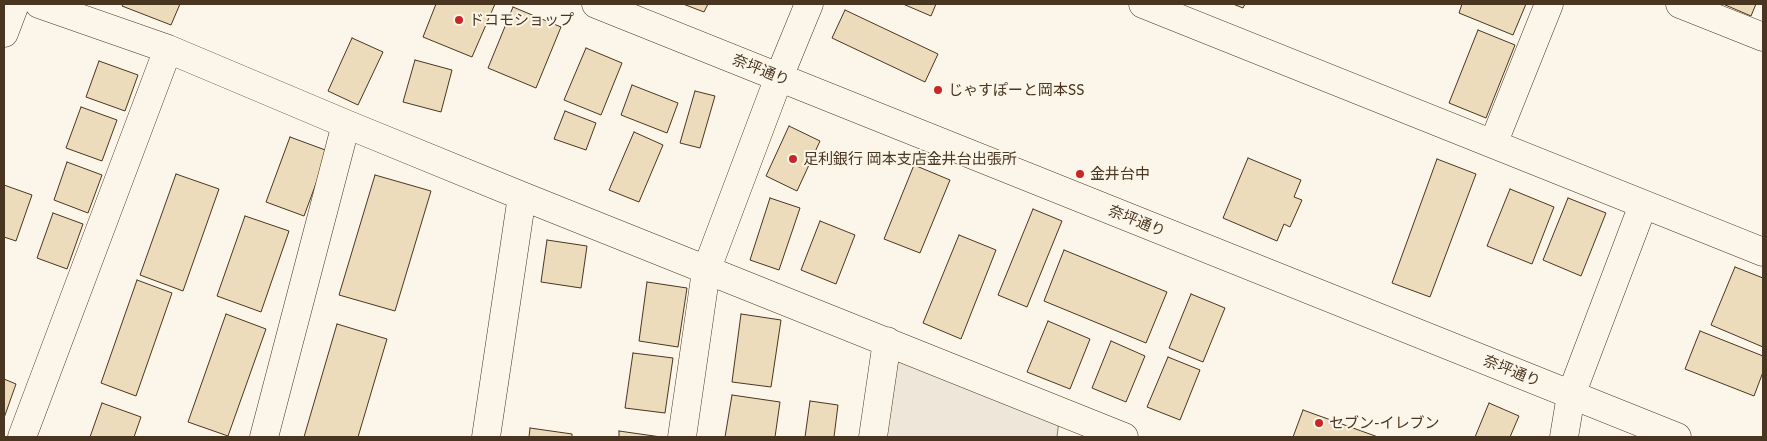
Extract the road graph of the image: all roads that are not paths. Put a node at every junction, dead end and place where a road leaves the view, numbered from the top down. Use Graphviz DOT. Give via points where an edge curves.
graph roads {
  1 [pos="15,4"];
  2 [pos="39,4"];
  3 [pos="596,4"];
  4 [pos="810,4"];
  5 [pos="1144,4"];
  6 [pos="1549,4"];
  7 [pos="1680,4"];
  8 [pos="4,33"];
  9 [pos="1763,37"];
  10 [pos="168,49"];
  11 [pos="780,77"];
  12 [pos="346,124"];
  13 [pos="1493,144"];
  14 [pos="522,196"];
  15 [pos="1643,205"];
  16 [pos="1763,252"];
  17 [pos="706,270"];
  18 [pos="886,341"];
  19 [pos="1571,395"];
  20 [pos="1068,426"];
  21 [pos="22,437"];
  22 [pos="264,437"];
  23 [pos="486,437"];
  24 [pos="682,437"];
  25 [pos="873,437"];
  26 [pos="1124,437"];
  27 [pos="1564,437"];
  28 [pos="1677,437"];
  1 -- 8 [label="street"];
  2 -- 10 [label="street"];
  3 -- 11 [label="street, 奈坪通り"];
  4 -- 11 [label="street"];
  5 -- 13 [label="street"];
  6 -- 13 [label="street"];
  7 -- 9 [label="street"];
  10 -- 12 [label="street"];
  10 -- 21 [label="street"];
  11 -- 17 [label="street"];
  11 -- 19 [label="street, 奈坪通り"];
  12 -- 14 [label="street"];
  12 -- 22 [label="street"];
  13 -- 15 [label="street"];
  14 -- 17 [label="street"];
  14 -- 23 [label="street"];
  15 -- 16 [label="street"];
  15 -- 19 [label="street"];
  17 -- 18 [label="street"];
  17 -- 24 [label="street"];
  18 -- 20 [label="street"];
  18 -- 25 [label="street"];
  19 -- 27 [label="street"];
  19 -- 28 [label="street, 奈坪通り"];
  20 -- 26 [label="street"];
}
